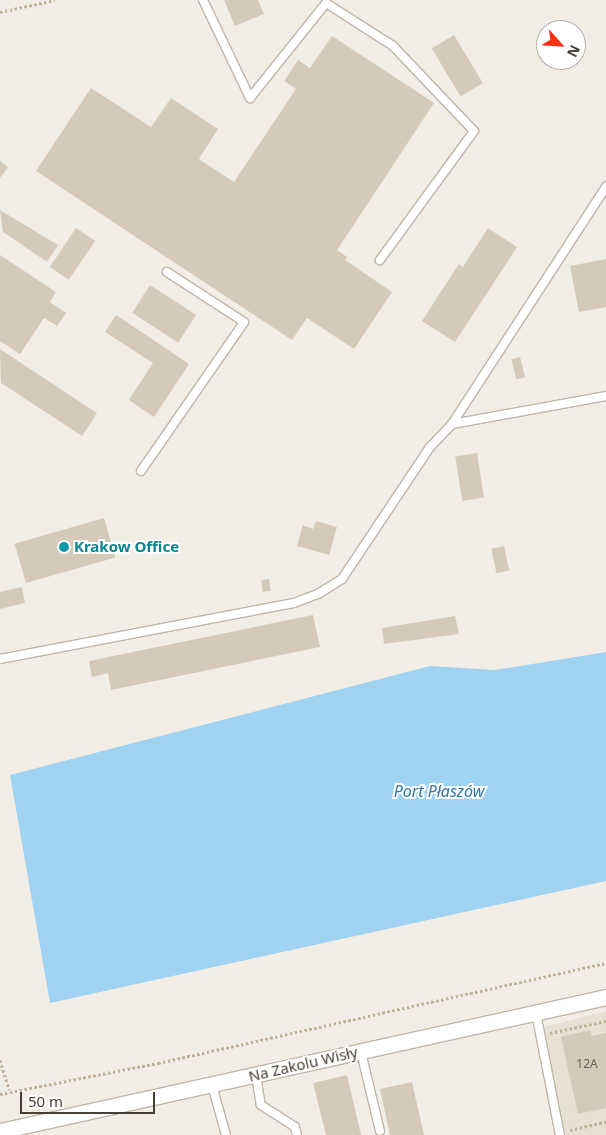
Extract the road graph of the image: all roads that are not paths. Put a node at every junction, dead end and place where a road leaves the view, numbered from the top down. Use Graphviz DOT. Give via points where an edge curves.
graph roads {
  1 [pos="203,0"];
  2 [pos="606,187"];
  3 [pos="380,260"];
  4 [pos="166,272"];
  5 [pos="606,396"];
  6 [pos="452,424"];
  7 [pos="141,471"];
  8 [pos="0,660"];
  9 [pos="606,997"];
  10 [pos="536,1013"];
  11 [pos="361,1052"];
  12 [pos="256,1075"];
  13 [pos="212,1085"];
  14 [pos="380,1131"];
  15 [pos="0,1132"];
  16 [pos="560,1134"];
  17 [pos="226,1135"];
  18 [pos="297,1135"];
  1 -- 3 [label="lane" via="250,98 326,3 393,46 474,131"];
  2 -- 6 [label="lane"];
  4 -- 7 [label="lane" via="244,322"];
  5 -- 6 [label="lane"];
  6 -- 8 [label="lane" via="430,447 342,579 318,594 294,604"];
  9 -- 10 [label="street, Na Zakolu Wisły"];
  10 -- 11 [label="street, Na Zakolu Wisły"];
  10 -- 16 [label="lane"];
  11 -- 12 [label="street, Na Zakolu Wisły"];
  11 -- 14 [label="lane"];
  12 -- 13 [label="street, Na Zakolu Wisły"];
  12 -- 18 [label="lane" via="261,1105 295,1127"];
  13 -- 15 [label="street, Na Zakolu Wisły"];
  13 -- 17 [label="lane"];
}
